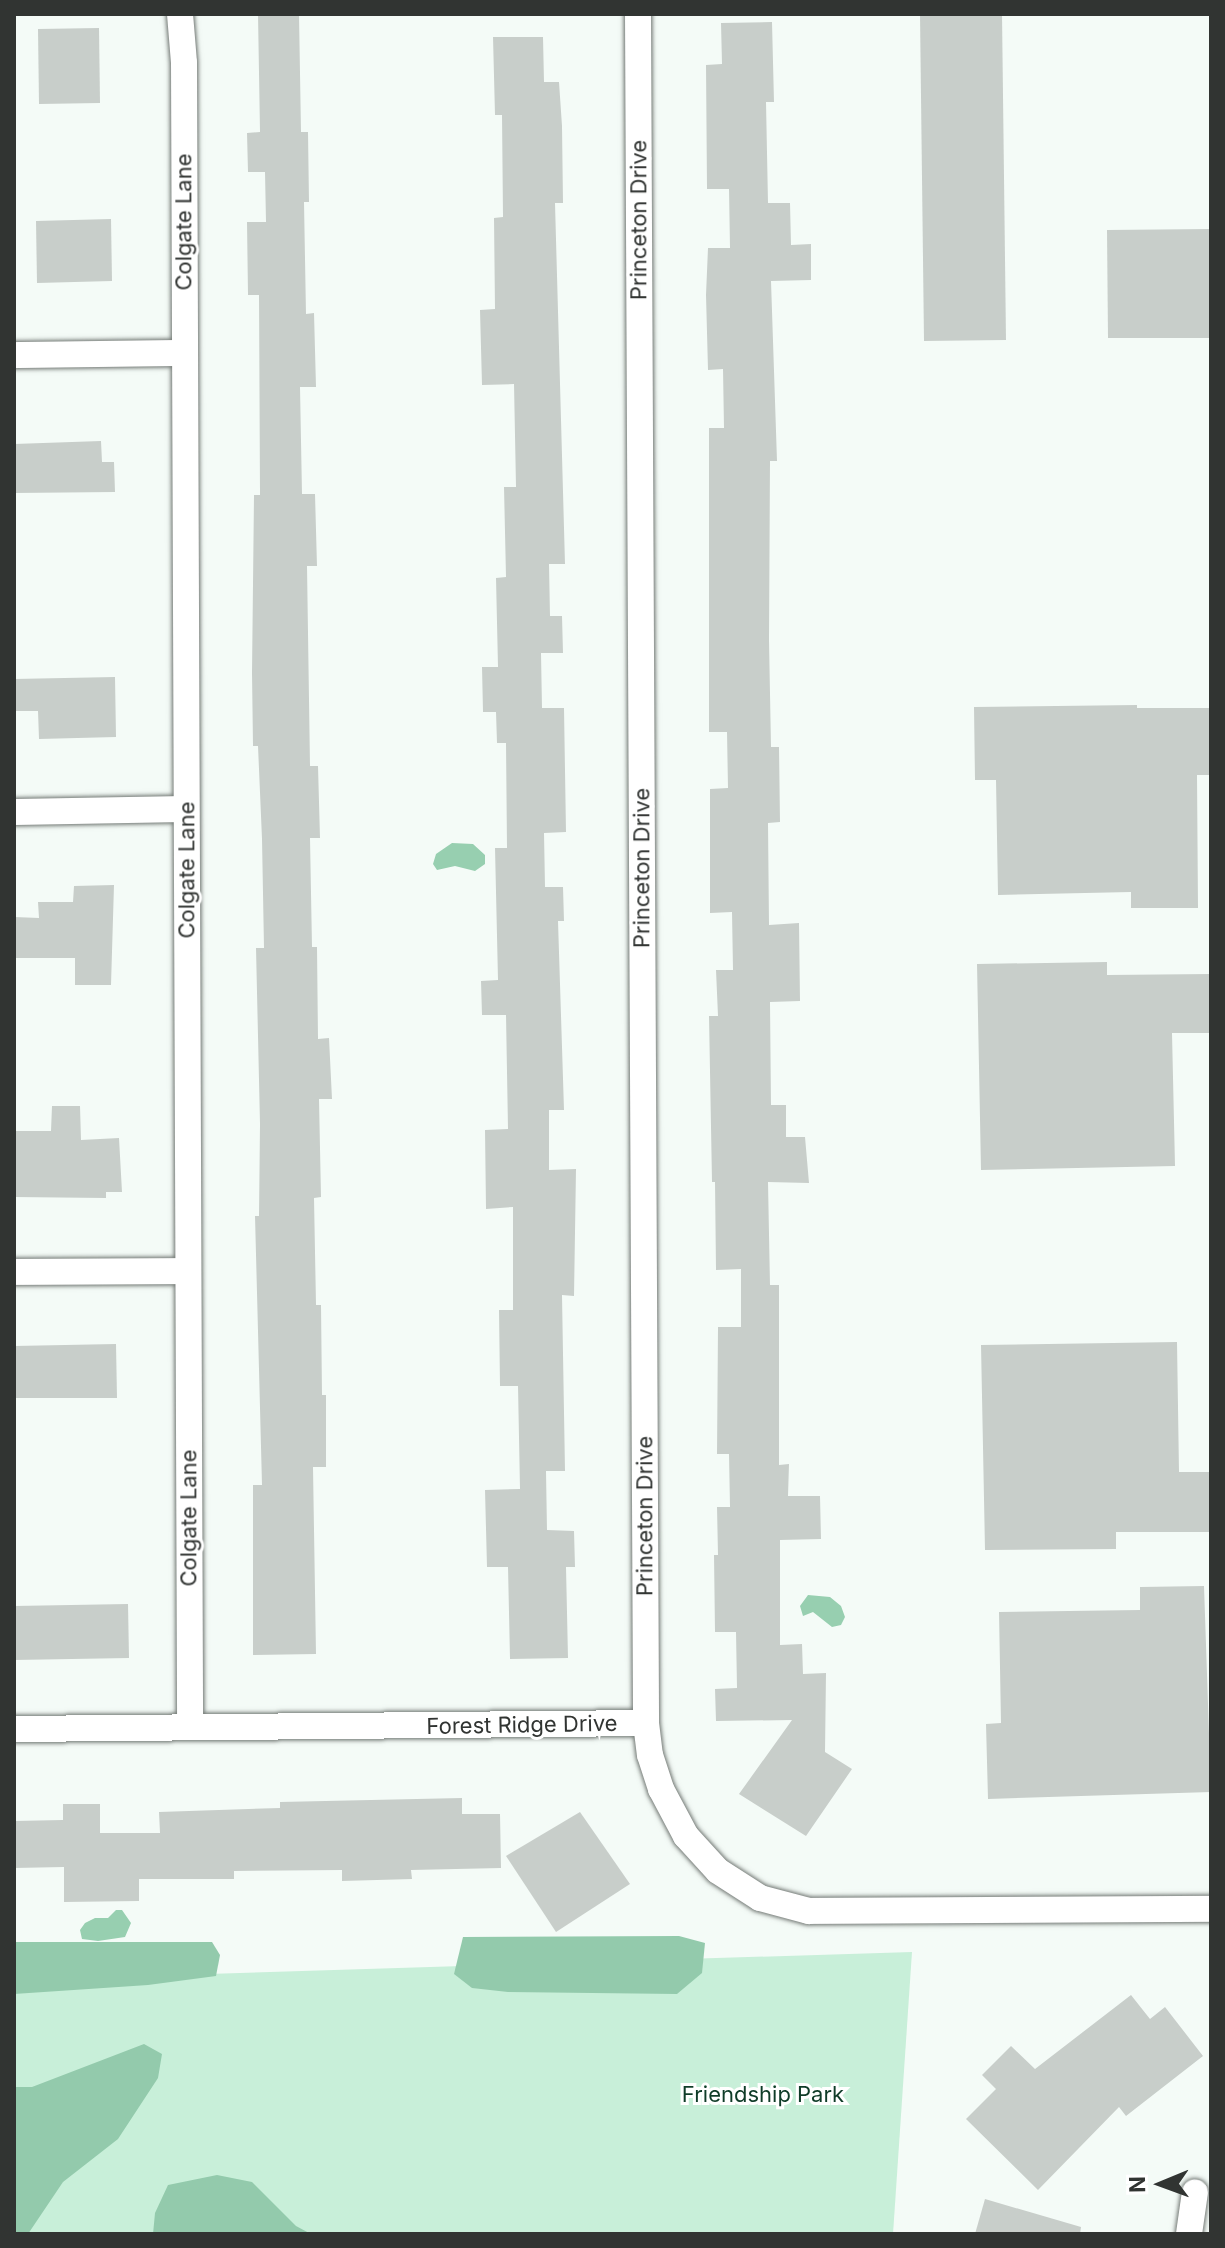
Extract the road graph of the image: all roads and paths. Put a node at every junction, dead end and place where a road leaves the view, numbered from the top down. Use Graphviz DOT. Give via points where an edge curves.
graph roads {
  1 [pos="180,14"];
  2 [pos="638,14"];
  3 [pos="183,353"];
  4 [pos="14,355"];
  5 [pos="186,809"];
  6 [pos="14,812"];
  7 [pos="186,1271"];
  8 [pos="14,1272"];
  9 [pos="646,1723"];
  10 [pos="190,1726"];
  11 [pos="14,1729"];
  12 [pos="1211,1909"];
  13 [pos="1195,2192"];
  14 [pos="1189,2234"];
  1 -- 3 [label="street, Colgate Lane"];
  2 -- 9 [label="street, Princeton Drive"];
  3 -- 4 [label="street"];
  3 -- 5 [label="street, Colgate Lane"];
  5 -- 6 [label="street"];
  5 -- 7 [label="street, Colgate Lane"];
  7 -- 8 [label="street"];
  7 -- 10 [label="street, Colgate Lane"];
  9 -- 10 [label="street, Forest Ridge Drive"];
  9 -- 12 [label="street, Forest Ridge Drive" via="661,1789 686,1836 718,1871 760,1898 823,1912"];
  10 -- 11 [label="street, Forest Ridge Drive"];
  13 -- 14 [label="street"];
}
